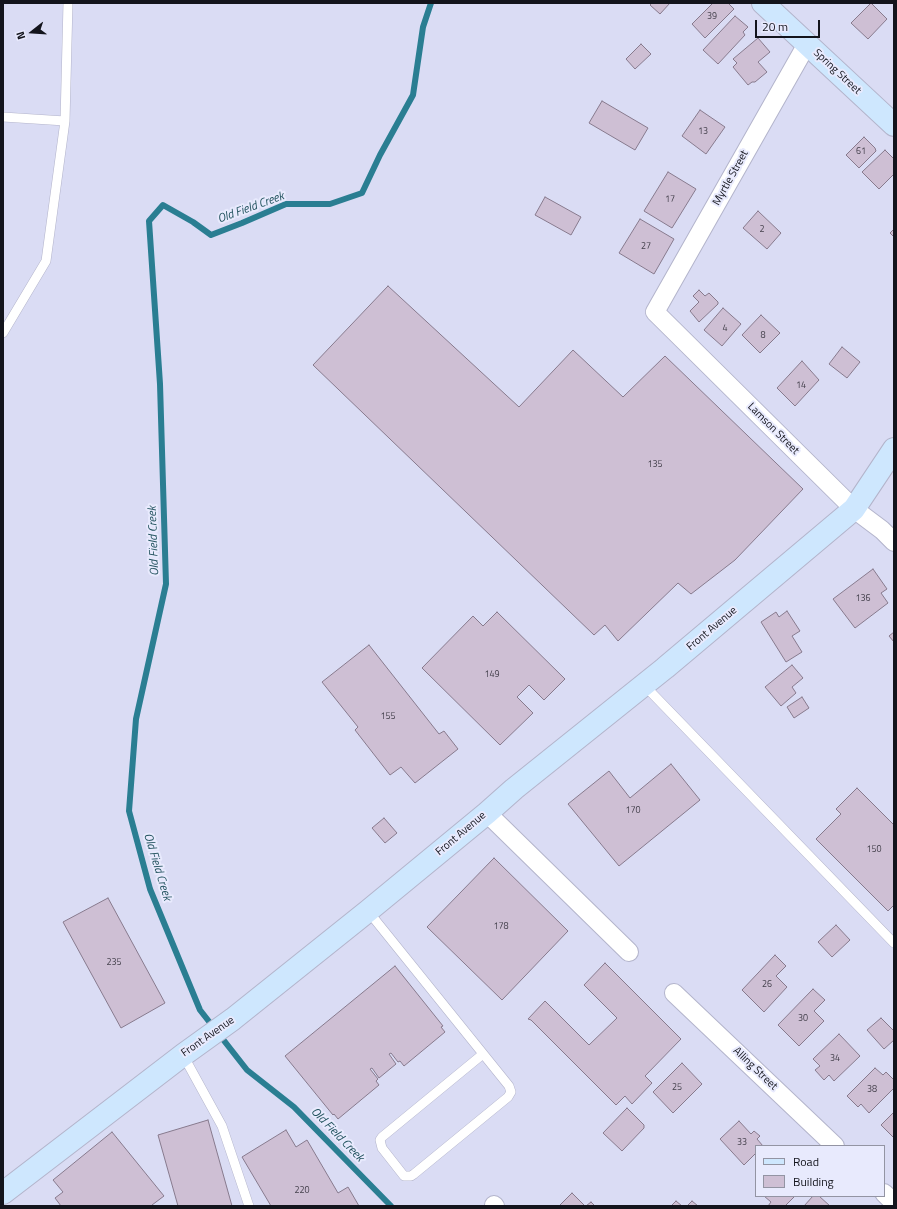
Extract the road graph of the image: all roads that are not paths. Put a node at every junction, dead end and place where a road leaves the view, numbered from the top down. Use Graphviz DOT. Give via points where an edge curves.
graph roads {
  1 [pos="68,3"];
  2 [pos="763,3"];
  3 [pos="807,44"];
  4 [pos="3,118"];
  5 [pos="65,121"];
  6 [pos="894,125"];
  7 [pos="655,312"];
  8 [pos="3,332"];
  9 [pos="894,449"];
  10 [pos="854,509"];
  11 [pos="894,542"];
  12 [pos="644,685"];
  13 [pos="487,813"];
  14 [pos="368,911"];
  15 [pos="894,943"];
  16 [pos="629,952"];
  17 [pos="674,993"];
  18 [pos="483,1054"];
  19 [pos="183,1055"];
  20 [pos="834,1145"];
  21 [pos="3,1193"];
  22 [pos="885,1194"];
  23 [pos="894,1203"];
  24 [pos="249,1206"];
  1 -- 5 [label="lane"];
  2 -- 3 [label="street, Spring Street"];
  3 -- 6 [label="street, Spring Street"];
  3 -- 7 [label="street, Myrtle Street"];
  4 -- 5 [label="lane"];
  5 -- 8 [label="lane" via="46,261"];
  7 -- 10 [label="street, Lamson Street"];
  9 -- 10 [label="street, Front Avenue"];
  10 -- 11 [label="street, Lamson Street"];
  10 -- 12 [label="street, Front Avenue"];
  12 -- 13 [label="street, Front Avenue"];
  12 -- 15 [label="lane"];
  13 -- 14 [label="street, Front Avenue"];
  13 -- 16 [label="street"];
  14 -- 18 [label="lane"];
  14 -- 19 [label="street, Front Avenue" via="233,1020"];
  17 -- 20 [label="street, Alling Street"];
  18 -- 18 [label="lane" via="509,1086 510,1095 414,1174 404,1176 382,1148 380,1140"];
  19 -- 21 [label="street, Front Avenue"];
  19 -- 24 [label="lane" via="222,1126"];
  22 -- 23 [label="street"];
}
